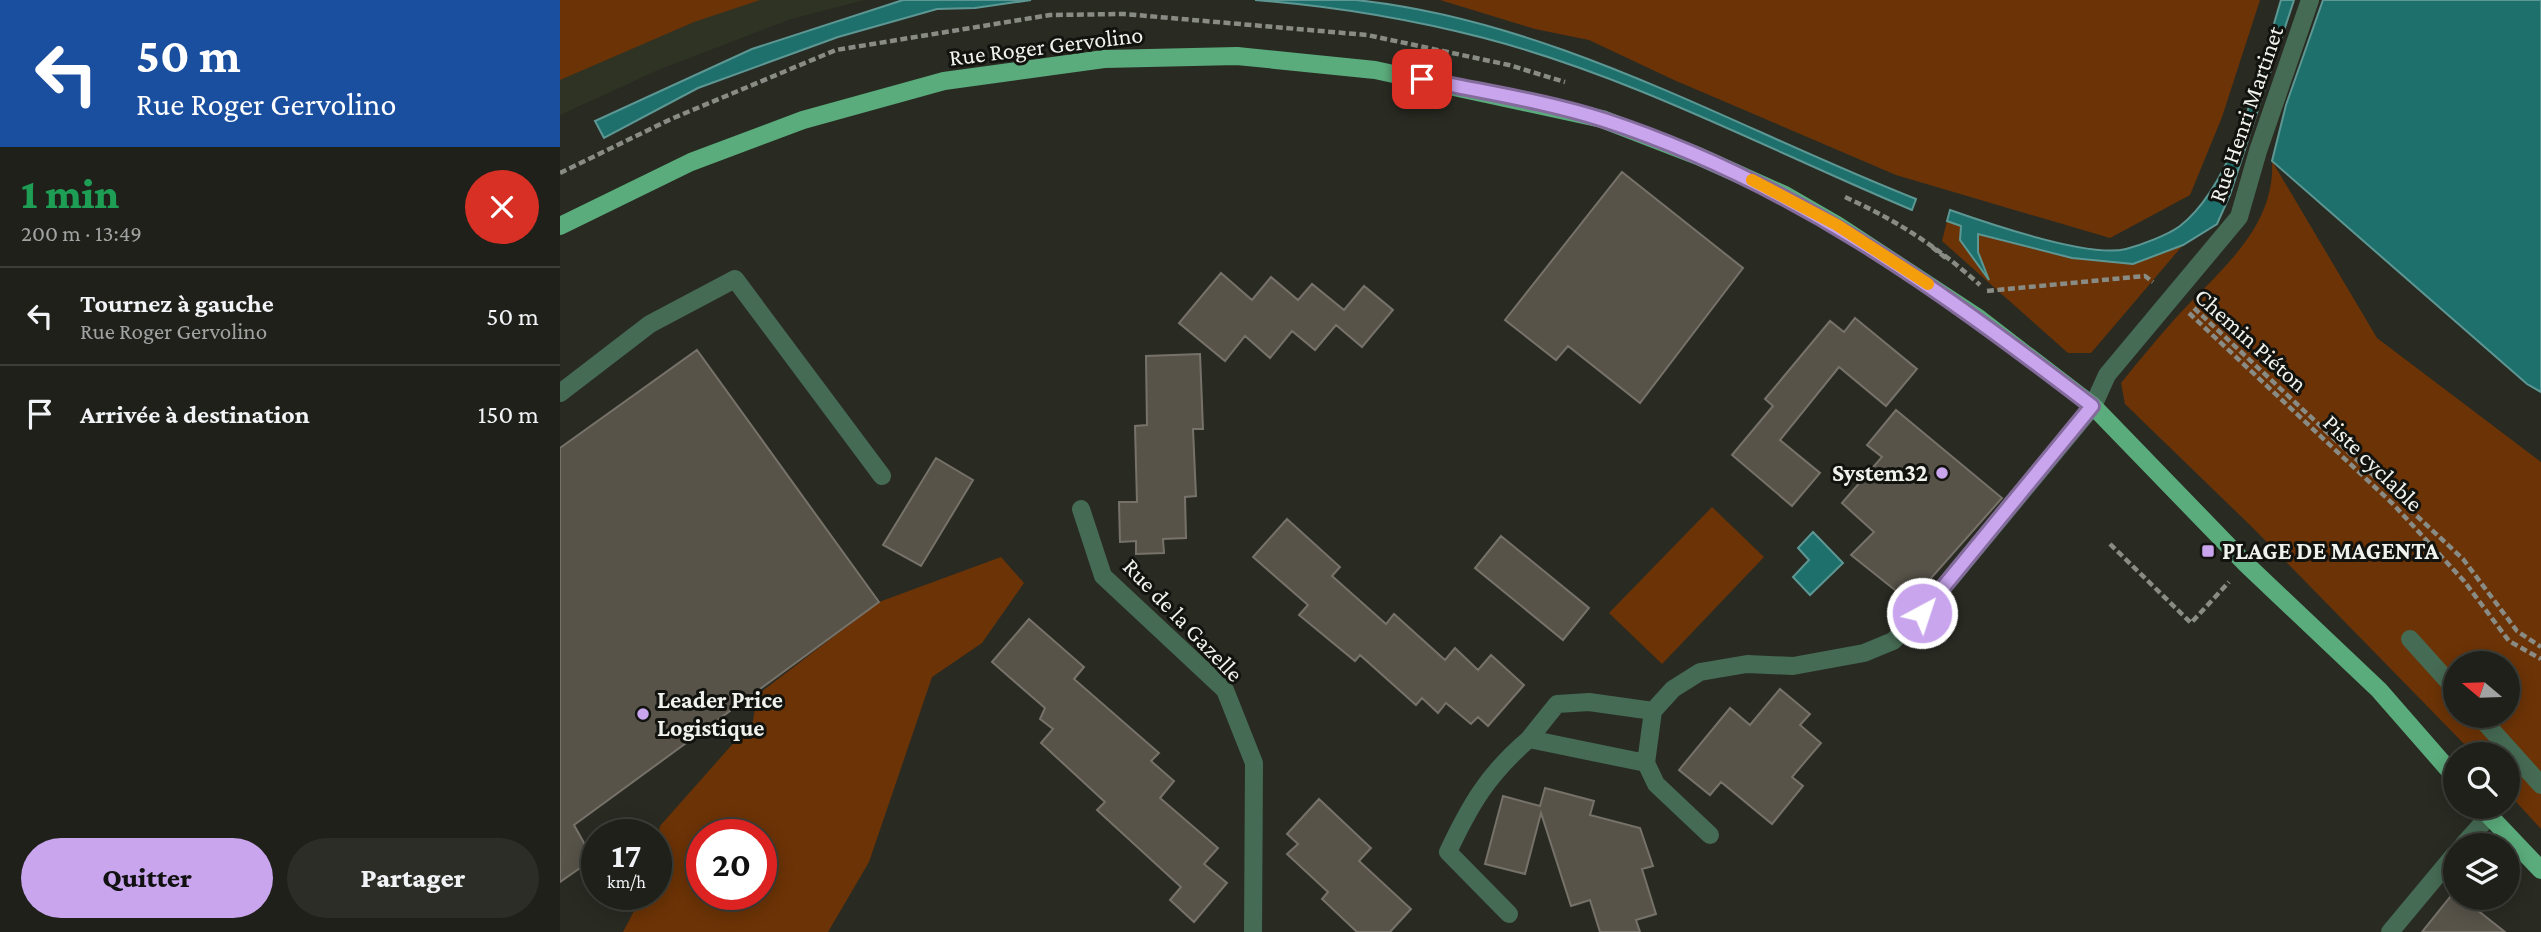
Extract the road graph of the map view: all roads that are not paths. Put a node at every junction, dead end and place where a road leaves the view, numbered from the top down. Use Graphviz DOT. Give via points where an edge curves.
graph roads {
  1 [pos="2310,0"];
  2 [pos="560,226"];
  3 [pos="560,393"];
  4 [pos="2092,406"];
  5 [pos="882,476"];
  6 [pos="1081,509"];
  7 [pos="2410,639"];
  8 [pos="2443,676"];
  9 [pos="1653,711"];
  10 [pos="2490,728"];
  11 [pos="1529,739"];
  12 [pos="1646,763"];
  13 [pos="2443,763"];
  14 [pos="2541,785"];
  15 [pos="2493,819"];
  16 [pos="1710,835"];
  17 [pos="2443,868"];
  18 [pos="2541,870"];
  19 [pos="1509,914"];
  20 [pos="1253,932"];
  21 [pos="2390,932"];
  1 -- 4 [label="street, Rue Henri Martinet" via="2239,217 2107,375"];
  2 -- 4 [label="main road, Rue Roger Gervolino" via="716,152 803,120 944,81 1104,59 1237,56 1375,70 1602,119 1772,190 1837,225 1977,317"];
  3 -- 5 [label="street" via="650,324 735,279"];
  4 -- 9 [label="street, Rue Henri Martinet" via="1922,613 1893,641 1825,662 1747,664 1700,672 1673,689"];
  4 -- 13 [label="main road, Rue Roger Gervolino" via="2246,564 2379,690"];
  6 -- 20 [label="street, Rue de la Gazelle" via="1103,576 1225,690 1254,763"];
  7 -- 8 [label="street"];
  9 -- 11 [label="street" via="1589,702 1556,704"];
  9 -- 12 [label="street"];
  10 -- 14 [label="street"];
  11 -- 12 [label="street"];
  11 -- 19 [label="street" via="1502,762 1474,799 1448,852"];
  12 -- 16 [label="street" via="1656,784"];
  15 -- 18 [label="main road"];
  17 -- 21 [label="street"];
}
